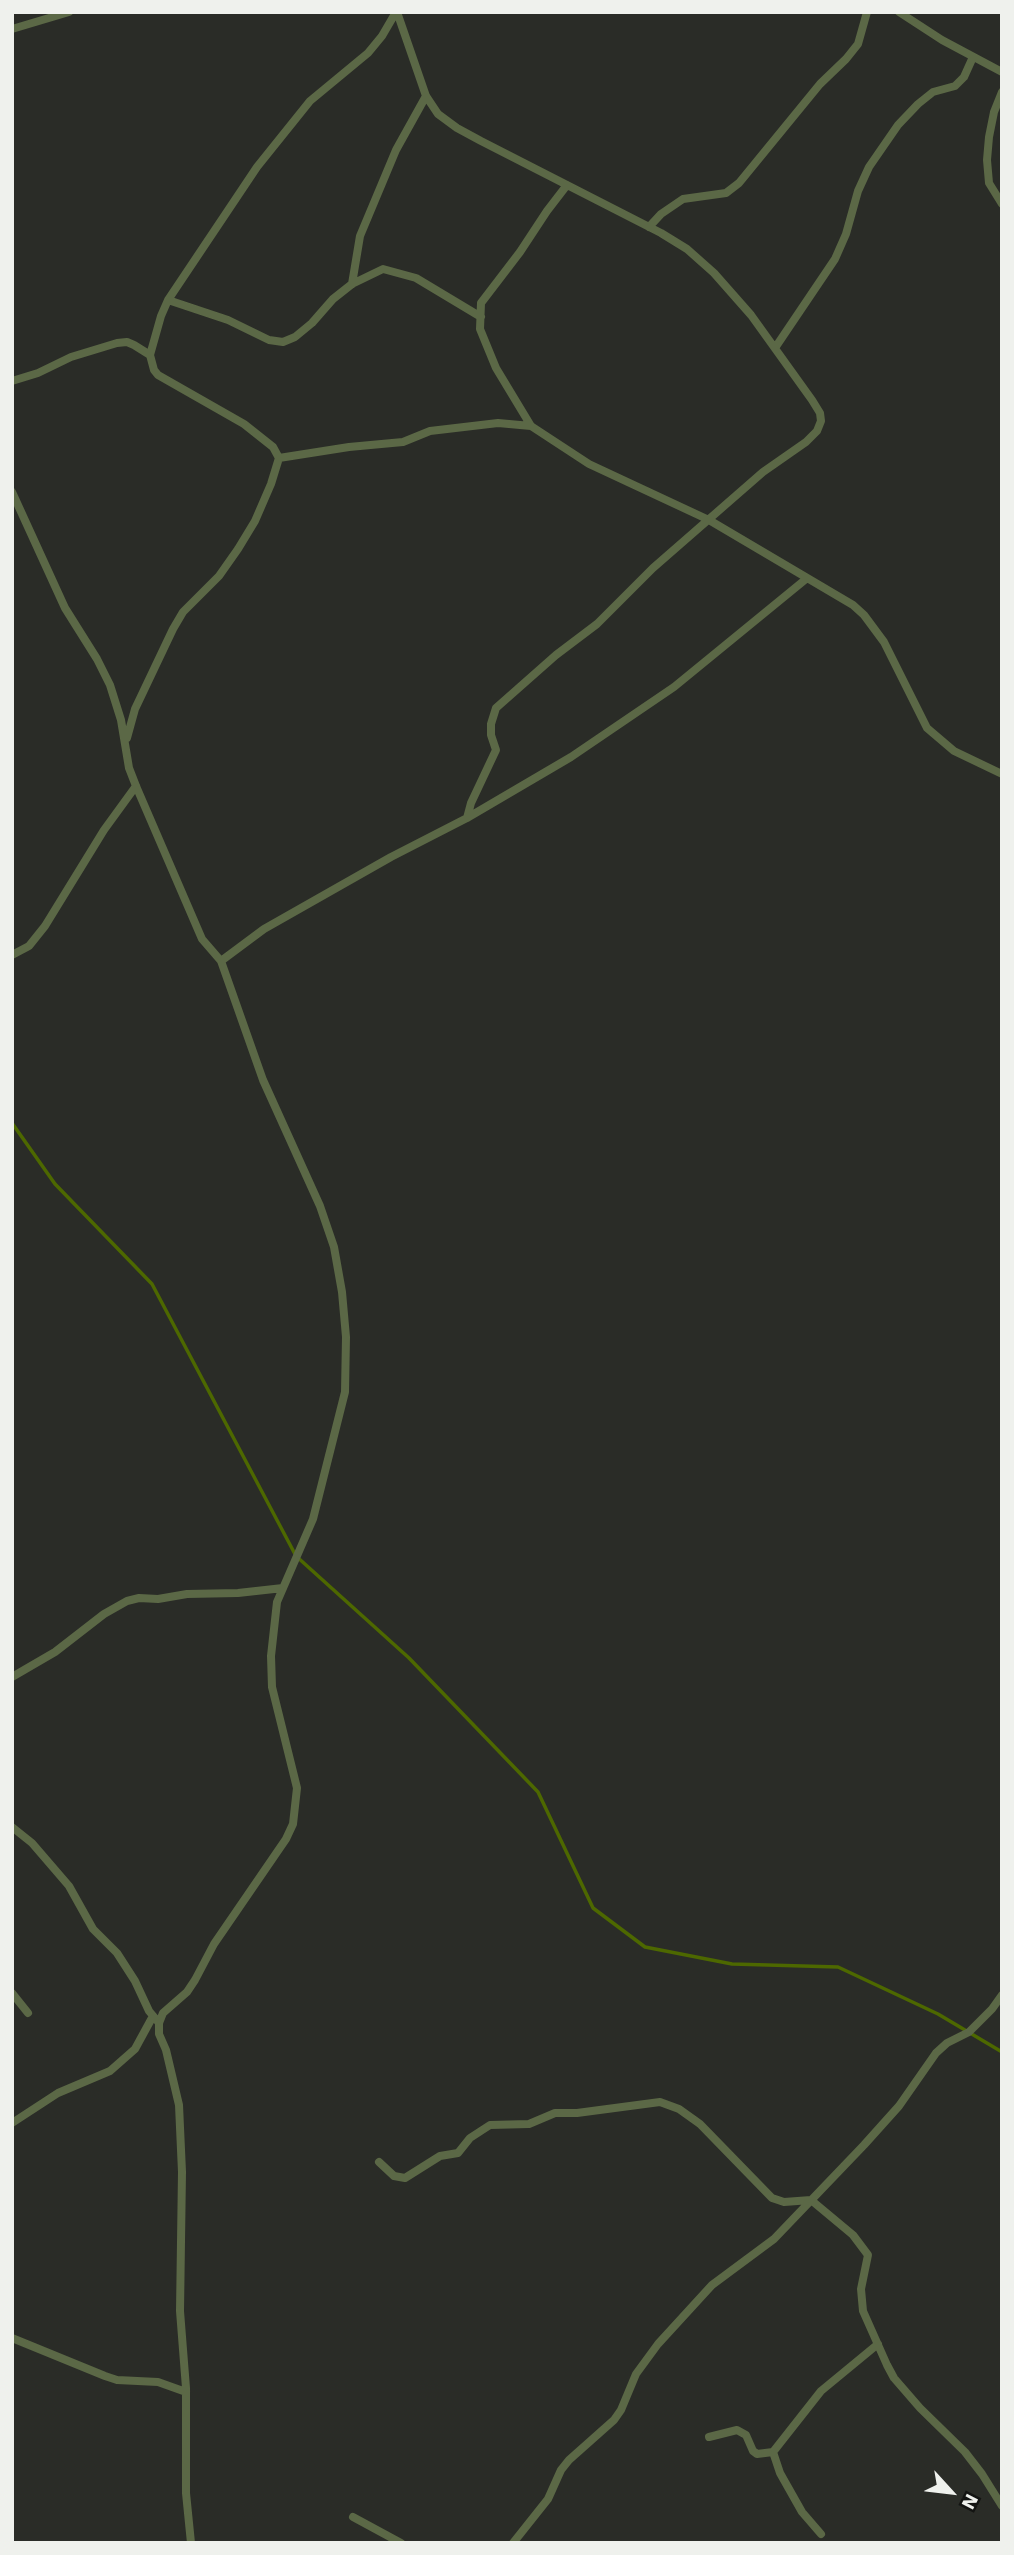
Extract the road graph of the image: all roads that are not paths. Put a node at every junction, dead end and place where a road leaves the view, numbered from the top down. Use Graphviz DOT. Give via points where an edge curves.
graph roads {
  1 [pos="69,12"];
  2 [pos="396,12"];
  3 [pos="867,12"];
  4 [pos="899,12"];
  5 [pos="12,29"];
  6 [pos="973,57"];
  7 [pos="1002,72"];
  8 [pos="1002,92"];
  9 [pos="426,96"];
  10 [pos="568,185"];
  11 [pos="1002,204"];
  12 [pos="649,227"];
  13 [pos="352,284"];
  14 [pos="168,300"];
  15 [pos="481,317"];
  16 [pos="775,348"];
  17 [pos="150,355"];
  18 [pos="12,381"];
  19 [pos="531,426"];
  20 [pos="279,458"];
  21 [pos="12,492"];
  22 [pos="709,520"];
  23 [pos="806,579"];
  24 [pos="126,740"];
  25 [pos="1002,774"];
  26 [pos="136,786"];
  27 [pos="467,818"];
  28 [pos="12,955"];
  29 [pos="221,961"];
  30 [pos="283,1588"];
  31 [pos="12,1678"];
  32 [pos="12,1828"];
  33 [pos="12,1993"];
  34 [pos="1002,1995"];
  35 [pos="28,2013"];
  36 [pos="153,2016"];
  37 [pos="159,2023"];
  38 [pos="12,2123"];
  39 [pos="379,2162"];
  40 [pos="811,2200"];
  41 [pos="12,2338"];
  42 [pos="878,2344"];
  43 [pos="186,2392"];
  44 [pos="709,2437"];
  45 [pos="773,2452"];
  46 [pos="1002,2506"];
  47 [pos="353,2517"];
  48 [pos="821,2534"];
  49 [pos="191,2543"];
  50 [pos="401,2543"];
  51 [pos="513,2543"];
  1 -- 5 [label="street"];
  2 -- 9 [label="street"];
  2 -- 14 [label="street" via="368,53 310,101 257,167"];
  3 -- 12 [label="street" via="858,44 739,184 726,193 683,199"];
  4 -- 6 [label="street"];
  6 -- 7 [label="street"];
  6 -- 16 [label="street" via="955,86 933,92 898,125 869,167 835,259"];
  8 -- 11 [label="street" via="994,111 988,160 989,183"];
  9 -- 10 [label="street" via="438,114 457,128"];
  9 -- 13 [label="street" via="396,150 360,236"];
  10 -- 12 [label="street"];
  10 -- 15 [label="street" via="481,303"];
  12 -- 16 [label="street" via="687,249 714,273"];
  13 -- 14 [label="street" via="312,323 283,342"];
  13 -- 15 [label="street" via="383,269 393,271 425,283"];
  14 -- 17 [label="street"];
  15 -- 19 [label="street" via="496,368"];
  16 -- 22 [label="street" via="821,421 817,431"];
  17 -- 18 [label="street" via="127,342 117,343"];
  17 -- 20 [label="street" via="158,374 244,424 273,447"];
  19 -- 20 [label="street" via="498,423 430,431 403,442"];
  19 -- 22 [label="street" via="589,464"];
  20 -- 24 [label="street" via="238,549 173,629 135,709"];
  21 -- 24 [label="street" via="65,608 110,685"];
  22 -- 23 [label="street"];
  22 -- 27 [label="street" via="597,624 496,708 491,724 496,750"];
  23 -- 25 [label="street" via="864,615 884,642 927,728 954,751"];
  23 -- 27 [label="street" via="674,687 571,757"];
  24 -- 26 [label="street"];
  26 -- 28 [label="street" via="45,926 29,946"];
  26 -- 29 [label="street" via="202,939"];
  27 -- 29 [label="street" via="264,929"];
  29 -- 30 [label="street" via="263,1080 320,1206 342,1292 345,1392 313,1519"];
  30 -- 31 [label="street" via="127,1601"];
  30 -- 37 [label="street" via="277,1602 272,1687 297,1788 293,1824 187,1992 163,2013"];
  32 -- 36 [label="street" via="32,1843 69,1886 89,1923 117,1953"];
  33 -- 35 [label="street"];
  34 -- 40 [label="street" via="969,2032 936,2053 899,2106"];
  36 -- 37 [label="street"];
  36 -- 38 [label="street" via="135,2049 110,2071 58,2093"];
  37 -- 43 [label="street" via="179,2105 180,2311"];
  39 -- 40 [label="street" via="394,2176 405,2178 440,2157 458,2153 490,2125 660,2102 690,2116 772,2198"];
  40 -- 42 [label="street" via="853,2235 868,2255 862,2304"];
  40 -- 51 [label="street" via="774,2239 712,2285 658,2344 636,2374 614,2420 569,2460 548,2499"];
  41 -- 43 [label="street" via="117,2380 158,2382"];
  42 -- 45 [label="street" via="821,2391"];
  42 -- 46 [label="street" via="894,2378 965,2452"];
  43 -- 49 [label="street"];
  44 -- 45 [label="street" via="737,2430 746,2435 753,2451"];
  45 -- 48 [label="street" via="802,2512"];
  47 -- 50 [label="street"];
}
